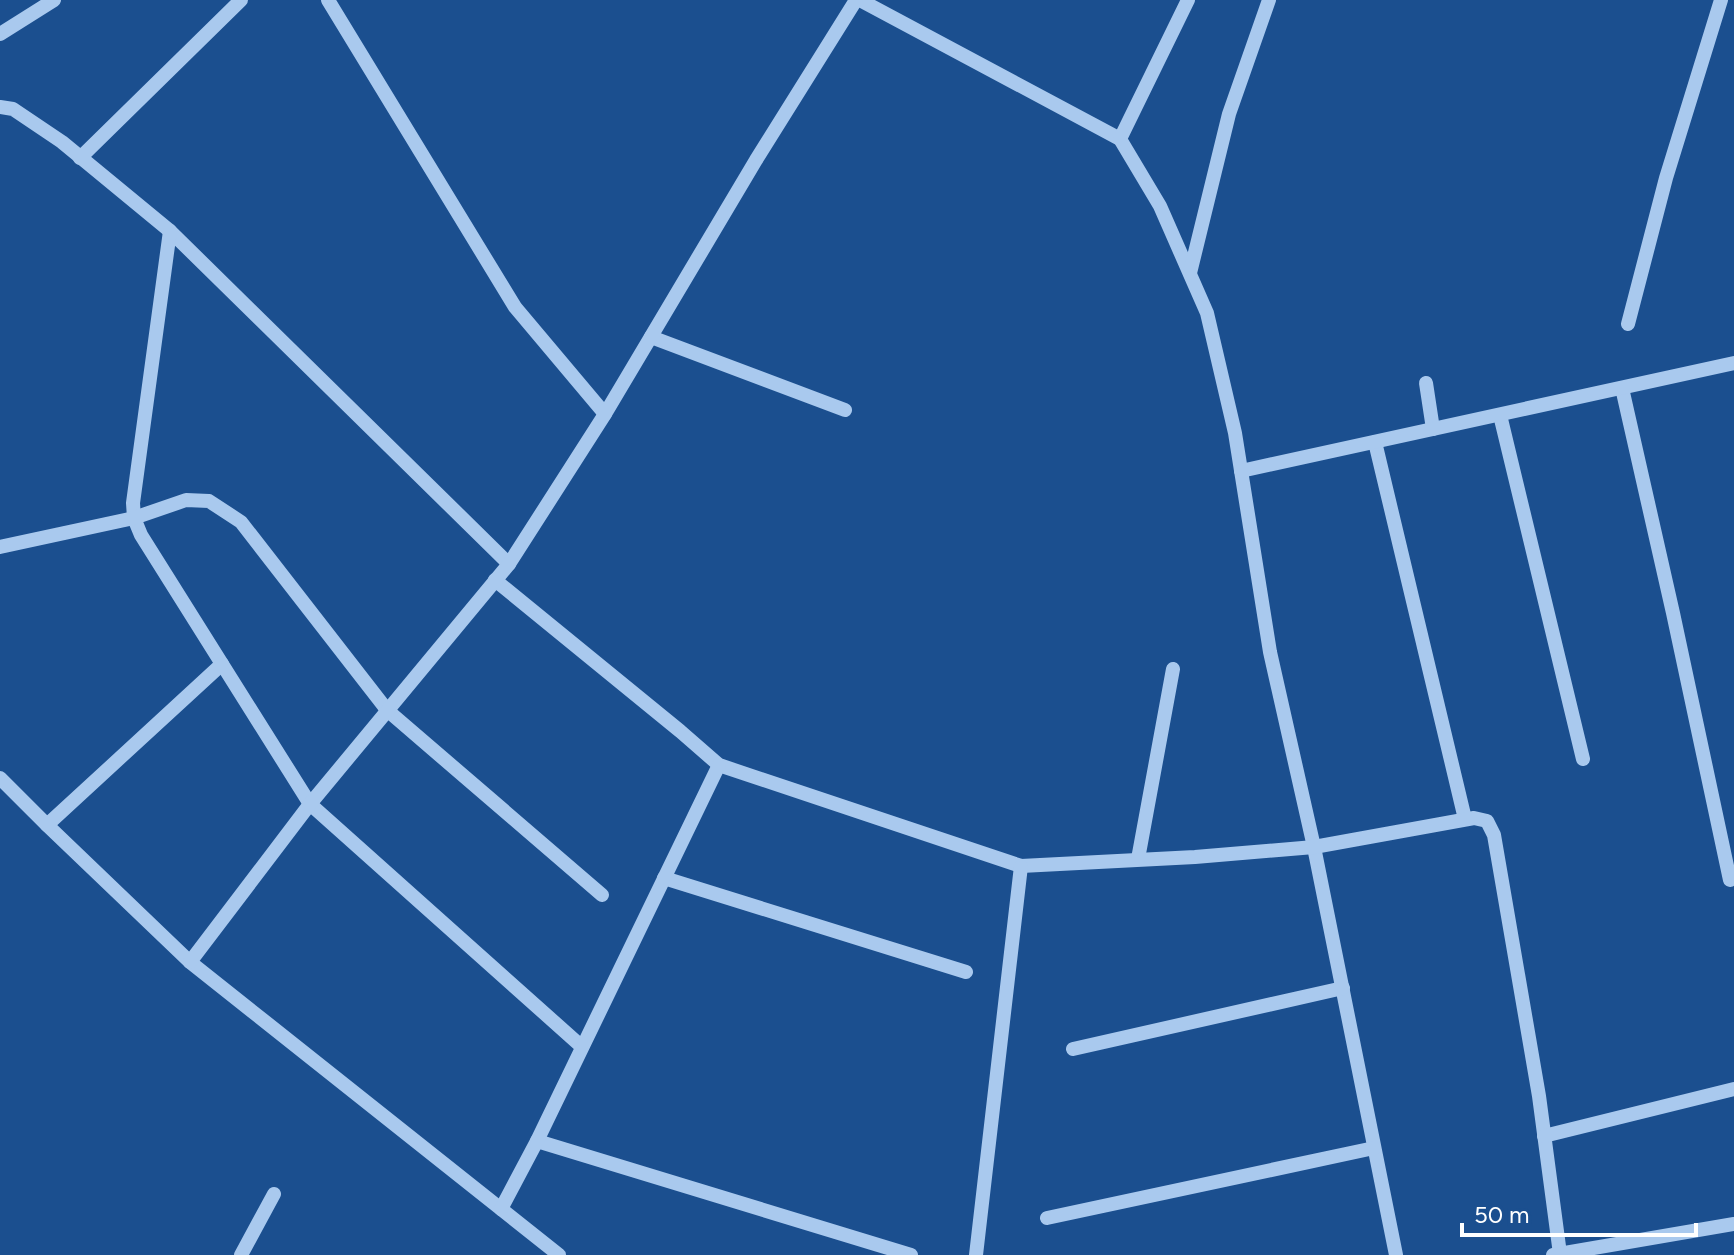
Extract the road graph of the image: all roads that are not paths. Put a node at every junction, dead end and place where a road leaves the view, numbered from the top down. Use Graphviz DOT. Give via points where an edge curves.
graph roads {
  1 [pos="54,0"];
  2 [pos="241,0"];
  3 [pos="328,0"];
  4 [pos="858,0"];
  5 [pos="1188,0"];
  6 [pos="1269,0"];
  7 [pos="1721,0"];
  8 [pos="0,34"];
  9 [pos="0,107"];
  10 [pos="1120,139"];
  11 [pos="80,158"];
  12 [pos="170,231"];
  13 [pos="1190,274"];
  14 [pos="1628,324"];
  15 [pos="651,337"];
  16 [pos="1734,363"];
  17 [pos="1426,383"];
  18 [pos="1622,388"];
  19 [pos="845,410"];
  20 [pos="605,414"];
  21 [pos="1500,415"];
  22 [pos="1433,429"];
  23 [pos="1375,442"];
  24 [pos="1241,471"];
  25 [pos="134,518"];
  26 [pos="0,547"];
  27 [pos="509,564"];
  28 [pos="495,580"];
  29 [pos="222,664"];
  30 [pos="1173,669"];
  31 [pos="387,710"];
  32 [pos="1583,759"];
  33 [pos="719,765"];
  34 [pos="0,778"];
  35 [pos="310,804"];
  36 [pos="1465,819"];
  37 [pos="47,825"];
  38 [pos="1314,847"];
  39 [pos="1138,859"];
  40 [pos="1021,866"];
  41 [pos="664,878"];
  42 [pos="1730,880"];
  43 [pos="602,895"];
  44 [pos="190,962"];
  45 [pos="966,972"];
  46 [pos="1343,988"];
  47 [pos="581,1046"];
  48 [pos="1073,1049"];
  49 [pos="1734,1089"];
  50 [pos="1544,1136"];
  51 [pos="537,1141"];
  52 [pos="1374,1148"];
  53 [pos="274,1194"];
  54 [pos="501,1209"];
  55 [pos="1047,1218"];
  56 [pos="1734,1224"];
  57 [pos="1556,1254"];
  58 [pos="241,1255"];
  59 [pos="559,1255"];
  60 [pos="911,1255"];
  61 [pos="976,1255"];
  62 [pos="1396,1255"];
  1 -- 8 [label="street"];
  2 -- 11 [label="street"];
  3 -- 20 [label="street" via="515,307"];
  4 -- 10 [label="street"];
  4 -- 15 [label="street"];
  5 -- 10 [label="street"];
  6 -- 13 [label="street" via="1229,114"];
  7 -- 14 [label="street"];
  9 -- 11 [label="street" via="13,109"];
  10 -- 13 [label="street" via="1160,206"];
  11 -- 12 [label="street"];
  12 -- 25 [label="street"];
  12 -- 27 [label="street"];
  13 -- 24 [label="street" via="1213,333"];
  15 -- 19 [label="street"];
  15 -- 20 [label="street"];
  16 -- 18 [label="street"];
  17 -- 22 [label="street"];
  18 -- 21 [label="street"];
  18 -- 42 [label="street"];
  20 -- 27 [label="street"];
  21 -- 22 [label="street"];
  21 -- 32 [label="street"];
  22 -- 23 [label="street"];
  23 -- 24 [label="street"];
  23 -- 36 [label="street"];
  24 -- 38 [label="street" via="1270,652"];
  25 -- 26 [label="street"];
  25 -- 29 [label="street"];
  25 -- 31 [label="street" via="186,500 209,501 241,522"];
  27 -- 28 [label="street"];
  28 -- 31 [label="street"];
  28 -- 33 [label="street"];
  29 -- 35 [label="street"];
  29 -- 37 [label="street"];
  30 -- 39 [label="street"];
  31 -- 35 [label="street"];
  31 -- 43 [label="street"];
  33 -- 40 [label="street"];
  33 -- 41 [label="street"];
  34 -- 37 [label="street"];
  35 -- 44 [label="street"];
  35 -- 47 [label="street"];
  36 -- 38 [label="street"];
  36 -- 50 [label="street" via="1487,821 1494,835"];
  37 -- 44 [label="street"];
  38 -- 39 [label="street"];
  38 -- 46 [label="street"];
  39 -- 40 [label="street"];
  40 -- 61 [label="street"];
  41 -- 45 [label="street"];
  41 -- 47 [label="street"];
  44 -- 54 [label="street"];
  46 -- 48 [label="street"];
  46 -- 52 [label="street"];
  47 -- 51 [label="street"];
  49 -- 50 [label="street"];
  50 -- 57 [label="street"];
  51 -- 54 [label="street"];
  51 -- 60 [label="street"];
  52 -- 55 [label="street"];
  52 -- 62 [label="street"];
  53 -- 58 [label="street"];
  54 -- 59 [label="street"];
  56 -- 57 [label="street"];
}
